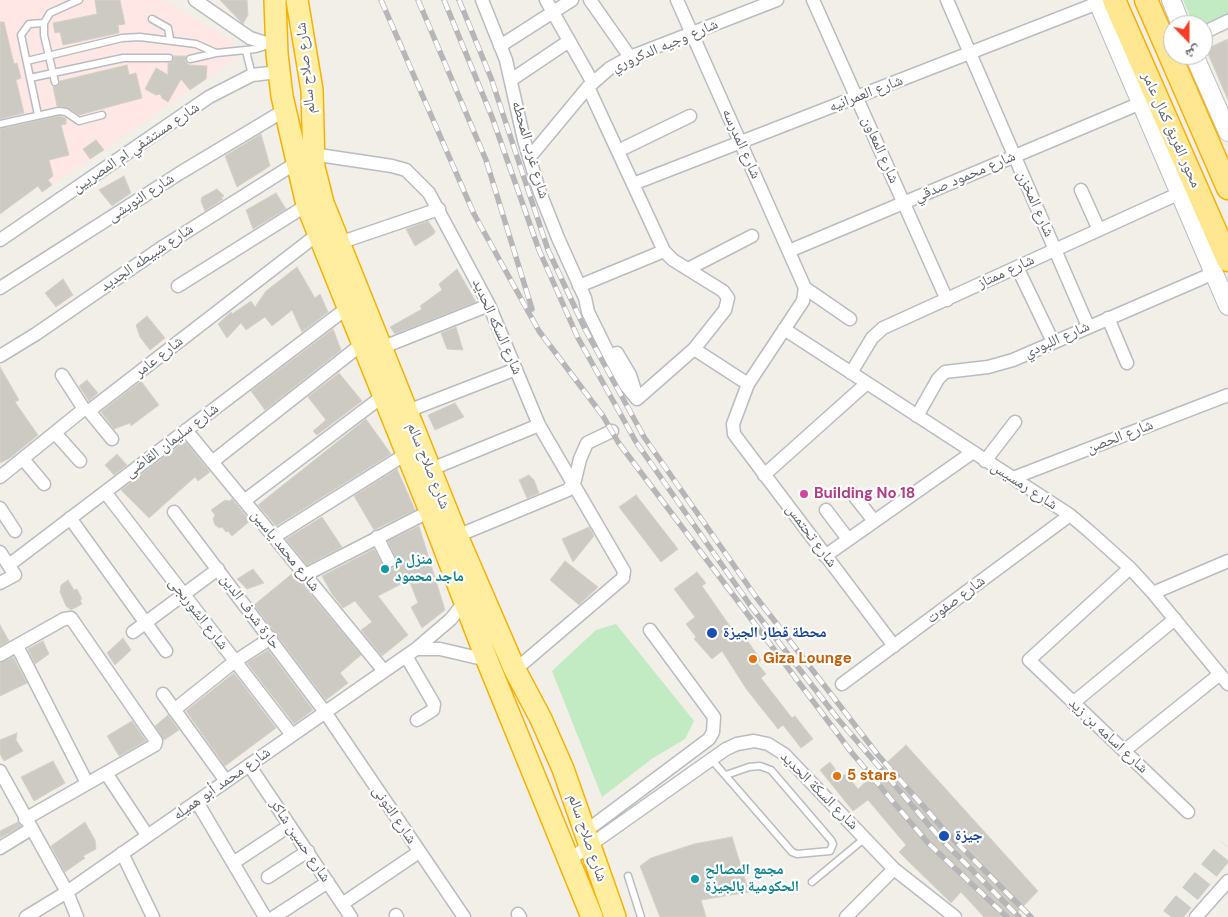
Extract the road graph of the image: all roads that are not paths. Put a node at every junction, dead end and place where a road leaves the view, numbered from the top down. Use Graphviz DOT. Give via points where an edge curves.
graph roads {
  1 [pos="79,0"];
  2 [pos="194,0"];
  3 [pos="275,0"];
  4 [pos="297,0"];
  5 [pos="482,0"];
  6 [pos="546,0"];
  7 [pos="572,0"];
  8 [pos="590,0"];
  9 [pos="677,0"];
  10 [pos="777,0"];
  11 [pos="813,0"];
  12 [pos="946,0"];
  13 [pos="1146,0"];
  14 [pos="1170,0"];
  15 [pos="1103,1"];
  16 [pos="553,12"];
  17 [pos="1177,15"];
  18 [pos="152,19"];
  19 [pos="1228,21"];
  20 [pos="44,23"];
  21 [pos="303,27"];
  22 [pos="1213,28"];
  23 [pos="692,33"];
  24 [pos="170,40"];
  25 [pos="569,41"];
  26 [pos="277,42"];
  27 [pos="500,46"];
  28 [pos="246,51"];
  29 [pos="216,53"];
  30 [pos="970,53"];
  31 [pos="49,56"];
  32 [pos="169,58"];
  33 [pos="630,58"];
  34 [pos="190,59"];
  35 [pos="26,61"];
  36 [pos="1198,65"];
  37 [pos="278,72"];
  38 [pos="53,73"];
  39 [pos="252,75"];
  40 [pos="30,78"];
  41 [pos="511,80"];
  42 [pos="55,82"];
  43 [pos="590,85"];
  44 [pos="312,90"];
  45 [pos="856,97"];
  46 [pos="61,103"];
  47 [pos="1141,103"];
  48 [pos="285,110"];
  49 [pos="63,111"];
  50 [pos="102,115"];
  51 [pos="38,116"];
  52 [pos="690,116"];
  53 [pos="0,124"];
  54 [pos="1228,132"];
  55 [pos="740,142"];
  56 [pos="618,151"];
  57 [pos="1014,156"];
  58 [pos="304,158"];
  59 [pos="529,158"];
  60 [pos="633,184"];
  61 [pos="1228,188"];
  62 [pos="1082,190"];
  63 [pos="1180,193"];
  64 [pos="904,203"];
  65 [pos="308,205"];
  66 [pos="439,209"];
  67 [pos="1099,230"];
  68 [pos="318,234"];
  69 [pos="752,236"];
  70 [pos="0,240"];
  71 [pos="339,243"];
  72 [pos="1055,250"];
  73 [pos="664,251"];
  74 [pos="789,251"];
  75 [pos="1221,266"];
  76 [pos="1017,268"];
  77 [pos="688,269"];
  78 [pos="178,286"];
  79 [pos="579,286"];
  80 [pos="0,288"];
  81 [pos="805,288"];
  82 [pos="947,300"];
  83 [pos="489,305"];
  84 [pos="1228,306"];
  85 [pos="347,308"];
  86 [pos="1108,318"];
  87 [pos="850,319"];
  88 [pos="1088,326"];
  89 [pos="784,329"];
  90 [pos="1053,342"];
  91 [pos="372,346"];
  92 [pos="694,349"];
  93 [pos="0,356"];
  94 [pos="1127,363"];
  95 [pos="516,369"];
  96 [pos="851,373"];
  97 [pos="62,375"];
  98 [pos="867,383"];
  99 [pos="748,384"];
  100 [pos="382,396"];
  101 [pos="1228,396"];
  102 [pos="86,410"];
  103 [pos="406,412"];
  104 [pos="917,416"];
  105 [pos="1015,422"];
  106 [pos="539,425"];
  107 [pos="186,430"];
  108 [pos="612,431"];
  109 [pos="55,433"];
  110 [pos="112,439"];
  111 [pos="973,452"];
  112 [pos="406,454"];
  113 [pos="22,459"];
  114 [pos="986,460"];
  115 [pos="80,461"];
  116 [pos="212,462"];
  117 [pos="429,470"];
  118 [pos="764,475"];
  119 [pos="0,477"];
  120 [pos="1013,478"];
  121 [pos="44,484"];
  122 [pos="572,484"];
  123 [pos="105,492"];
  124 [pos="852,493"];
  125 [pos="244,501"];
  126 [pos="0,508"];
  127 [pos="826,510"];
  128 [pos="430,511"];
  129 [pos="174,512"];
  130 [pos="1070,516"];
  131 [pos="70,518"];
  132 [pos="874,521"];
  133 [pos="15,530"];
  134 [pos="457,536"];
  135 [pos="274,537"];
  136 [pos="377,537"];
  137 [pos="848,539"];
  138 [pos="0,552"];
  139 [pos="825,556"];
  140 [pos="389,561"];
  141 [pos="1227,564"];
  142 [pos="9,565"];
  143 [pos="1130,568"];
  144 [pos="218,569"];
  145 [pos="305,575"];
  146 [pos="0,583"];
  147 [pos="1153,593"];
  148 [pos="182,595"];
  149 [pos="465,601"];
  150 [pos="1175,620"];
  151 [pos="144,622"];
  152 [pos="650,630"];
  153 [pos="132,632"];
  154 [pos="270,638"];
  155 [pos="17,646"];
  156 [pos="894,646"];
  157 [pos="166,651"];
  158 [pos="411,652"];
  159 [pos="0,655"];
  160 [pos="487,660"];
  161 [pos="234,662"];
  162 [pos="515,670"];
  163 [pos="384,671"];
  164 [pos="1224,679"];
  165 [pos="842,684"];
  166 [pos="163,694"];
  167 [pos="1073,703"];
  168 [pos="174,710"];
  169 [pos="325,712"];
  170 [pos="417,720"];
  171 [pos="292,735"];
  172 [pos="520,739"];
  173 [pos="1124,751"];
  174 [pos="711,759"];
  175 [pos="249,765"];
  176 [pos="0,771"];
  177 [pos="106,773"];
  178 [pos="726,776"];
  179 [pos="226,781"];
  180 [pos="87,783"];
  181 [pos="4,787"];
  182 [pos="197,802"];
  183 [pos="1188,812"];
  184 [pos="28,824"];
  185 [pos="290,826"];
  186 [pos="147,835"];
  187 [pos="588,838"];
  188 [pos="865,838"];
  189 [pos="0,848"];
  190 [pos="308,851"];
  191 [pos="419,852"];
  192 [pos="122,853"];
  193 [pos="569,860"];
  194 [pos="233,863"];
  195 [pos="894,868"];
  196 [pos="628,876"];
  197 [pos="268,877"];
  198 [pos="1228,881"];
  199 [pos="328,882"];
  200 [pos="812,882"];
  201 [pos="67,892"];
  202 [pos="342,904"];
  203 [pos="26,917"];
  204 [pos="77,917"];
  205 [pos="153,917"];
  206 [pos="265,917"];
  207 [pos="274,917"];
  208 [pos="351,917"];
  209 [pos="464,917"];
  210 [pos="592,917"];
  211 [pos="615,917"];
  212 [pos="641,917"];
  213 [pos="846,917"];
  214 [pos="955,917"];
  215 [pos="1196,917"];
  1 -- 20 [label="lane" via="50,13"];
  2 -- 26 [label="street" via="250,38 266,43"];
  3 -- 26 [label="highway, شارع صلاح سالم"];
  4 -- 21 [label="highway, شارع صلاح سالم"];
  5 -- 27 [label="street, شارع غرب المحطه"];
  6 -- 16 [label="street"];
  7 -- 16 [label="street"];
  8 -- 33 [label="street"];
  9 -- 23 [label="street, شارع المدرسه"];
  10 -- 23 [label="street, شارع وجيه الدكروري"];
  11 -- 45 [label="street, شارع المعاون"];
  12 -- 30 [label="street, شارع المخزن"];
  13 -- 61 [label="highway, محور الفريق كمال عامر"];
  14 -- 17 [label="main road"];
  15 -- 30 [label="street, شارع العمرانيه"];
  15 -- 47 [label="main road"];
  15 -- 75 [label="highway, محور الفريق كمال عامر"];
  16 -- 25 [label="street"];
  16 -- 27 [label="street"];
  18 -- 24 [label="lane" via="168,28"];
  19 -- 22 [label="street"];
  20 -- 31 [label="lane"];
  20 -- 35 [label="lane" via="29,24 22,31"];
  21 -- 26 [label="highway" via="288,39"];
  21 -- 44 [label="highway, شارع صلاح سالم"];
  23 -- 33 [label="street, شارع وجيه الدكروري"];
  23 -- 55 [label="street, شارع المدرسه"];
  24 -- 29 [label="lane" via="196,44"];
  24 -- 31 [label="lane" via="122,38"];
  25 -- 41 [label="street"];
  25 -- 43 [label="street"];
  26 -- 28 [label="lane"];
  26 -- 37 [label="highway, شارع صلاح سالم"];
  27 -- 41 [label="street, شارع غرب المحطه"];
  28 -- 29 [label="lane"];
  28 -- 39 [label="lane"];
  29 -- 34 [label="lane"];
  30 -- 45 [label="street, شارع العمرانيه"];
  30 -- 57 [label="street, شارع المخزن"];
  31 -- 35 [label="lane"];
  31 -- 38 [label="lane"];
  32 -- 38 [label="lane" via="129,57"];
  33 -- 43 [label="street, شارع وجيه الدكروري" via="610,68"];
  35 -- 40 [label="lane"];
  36 -- 54 [label="main road"];
  37 -- 39 [label="street, شارع مستشفي ام المصريين"];
  37 -- 44 [label="highway" via="297,76"];
  37 -- 48 [label="highway, شارع صلاح سالم"];
  38 -- 40 [label="lane"];
  38 -- 42 [label="lane"];
  39 -- 70 [label="street, شارع مستشفي ام المصريين" via="209,97"];
  40 -- 51 [label="lane"];
  41 -- 59 [label="street, شارع غرب المحطه"];
  43 -- 56 [label="street"];
  43 -- 59 [label="street, شارع وجيه الدكروري"];
  44 -- 58 [label="highway, شارع صلاح سالم"];
  45 -- 55 [label="street, شارع العمرانيه"];
  45 -- 64 [label="street, شارع المعاون"];
  46 -- 49 [label="lane"];
  47 -- 57 [label="street, شارع محمود صدقي"];
  47 -- 63 [label="main road"];
  48 -- 58 [label="highway, شارع صلاح سالم"];
  48 -- 80 [label="street, شارع النويشى"];
  49 -- 50 [label="lane" via="79,121"];
  49 -- 51 [label="lane"];
  51 -- 53 [label="lane"];
  52 -- 56 [label="street"];
  55 -- 60 [label="street, شارع العمرانيه"];
  55 -- 74 [label="street, شارع المدرسه"];
  56 -- 60 [label="street"];
  57 -- 64 [label="street, شارع محمود صدقي"];
  57 -- 72 [label="street, شارع المخزن"];
  58 -- 65 [label="highway, شارع صلاح سالم"];
  58 -- 66 [label="street, شارع السكه الحديد" via="406,170 429,193"];
  58 -- 71 [label="highway, شارع صلاح سالم"];
  58 -- 93 [label="street, شارع شبيطه الجديد" via="164,246"];
  59 -- 79 [label="street, شارع غرب المحطه"];
  60 -- 73 [label="street"];
  62 -- 67 [label="street"];
  63 -- 67 [label="street, شارع ممتاز"];
  63 -- 75 [label="main road"];
  64 -- 74 [label="street, شارع محمود صدقي"];
  64 -- 82 [label="street, شارع المعاون"];
  65 -- 68 [label="highway, شارع صلاح سالم"];
  65 -- 78 [label="street"];
  66 -- 71 [label="street"];
  66 -- 83 [label="street, شارع السكه الحديد"];
  67 -- 72 [label="street, شارع ممتاز"];
  68 -- 85 [label="highway, شارع صلاح سالم"];
  68 -- 102 [label="street, شارع عامر"];
  69 -- 77 [label="street"];
  71 -- 91 [label="highway, شارع صلاح سالم"];
  72 -- 76 [label="street, شارع ممتاز"];
  72 -- 88 [label="street, شارع المخزن"];
  73 -- 77 [label="street"];
  73 -- 79 [label="street"];
  74 -- 81 [label="street, شارع المدرسه"];
  75 -- 84 [label="main road"];
  75 -- 86 [label="street, شارع اللبودي"];
  76 -- 82 [label="street, شارع ممتاز"];
  76 -- 90 [label="street"];
  77 -- 92 [label="street" via="723,291 728,303"];
  79 -- 92 [label="street, شارع غرب المحطه" via="630,376 637,399"];
  81 -- 87 [label="street"];
  81 -- 89 [label="street" via="804,301"];
  82 -- 96 [label="street, شارع ممتاز" via="876,332"];
  83 -- 91 [label="street"];
  83 -- 95 [label="street, شارع السكه الحديد"];
  85 -- 91 [label="highway, شارع صلاح سالم"];
  85 -- 107 [label="street, شارع سليمان القاضى"];
  86 -- 88 [label="street, شارع اللبودي"];
  86 -- 94 [label="street"];
  88 -- 90 [label="street, شارع اللبودي"];
  89 -- 96 [label="street, شارع رمسيس"];
  89 -- 99 [label="street"];
  90 -- 104 [label="street, شارع اللبودي" via="1001,364 946,372 938,379"];
  91 -- 100 [label="highway, شارع صلاح سالم"];
  91 -- 103 [label="highway, شارع صلاح سالم"];
  91 -- 116 [label="street"];
  92 -- 99 [label="street"];
  95 -- 103 [label="street"];
  95 -- 106 [label="street, شارع السكه الحديد"];
  96 -- 98 [label="street, شارع رمسيس"];
  97 -- 102 [label="street"];
  98 -- 104 [label="street, شارع رمسيس"];
  98 -- 118 [label="street"];
  99 -- 118 [label="street, شارع تحتمس" via="732,424 734,434"];
  100 -- 112 [label="highway, شارع صلاح سالم"];
  100 -- 125 [label="street"];
  101 -- 120 [label="street, شارع الحصن"];
  102 -- 109 [label="street, شارع عامر"];
  102 -- 110 [label="street"];
  103 -- 117 [label="highway, شارع صلاح سالم"];
  104 -- 111 [label="street, شارع رمسيس"];
  105 -- 114 [label="street"];
  106 -- 117 [label="street"];
  106 -- 122 [label="street, شارع السكه الحديد"];
  107 -- 116 [label="street, شارع محمد ياسين"];
  107 -- 123 [label="street, شارع سليمان القاضى"];
  108 -- 122 [label="street" via="587,443"];
  109 -- 113 [label="street, شارع عامر"];
  109 -- 115 [label="street"];
  111 -- 114 [label="street, شارع رمسيس"];
  111 -- 132 [label="street"];
  112 -- 128 [label="highway, شارع صلاح سالم"];
  112 -- 135 [label="street"];
  113 -- 119 [label="street, شارع عامر"];
  113 -- 121 [label="street"];
  114 -- 120 [label="street, شارع رمسيس"];
  116 -- 125 [label="street, شارع محمد ياسين"];
  117 -- 134 [label="highway, شارع صلاح سالم"];
  118 -- 139 [label="street, شارع تحتمس"];
  120 -- 130 [label="street, شارع رمسيس"];
  122 -- 134 [label="street" via="562,493"];
  122 -- 162 [label="street, شارع السكه الحديد" via="625,573"];
  123 -- 131 [label="street, شارع سليمان القاضى"];
  123 -- 148 [label="street, شارع الشوربجى"];
  124 -- 132 [label="street"];
  125 -- 135 [label="street, شارع محمد ياسين"];
  126 -- 133 [label="street"];
  127 -- 137 [label="street"];
  128 -- 136 [label="street"];
  128 -- 149 [label="highway, شارع صلاح سالم"];
  129 -- 144 [label="street, حارة شرف الدين"];
  130 -- 143 [label="street, شارع رمسيس"];
  130 -- 156 [label="street, شارع صفوت"];
  131 -- 142 [label="street, شارع سليمان القاضى"];
  131 -- 151 [label="street"];
  132 -- 137 [label="street"];
  134 -- 162 [label="highway, شارع صلاح سالم"];
  135 -- 145 [label="street, شارع محمد ياسين"];
  136 -- 140 [label="street"];
  136 -- 145 [label="street"];
  137 -- 139 [label="street"];
  138 -- 142 [label="street"];
  139 -- 156 [label="street, شارع تحتمس"];
  141 -- 147 [label="street"];
  142 -- 146 [label="street" via="14,576"];
  143 -- 147 [label="street, شارع رمسيس"];
  143 -- 167 [label="street, شارع اسامه بن زيد" via="1029,660"];
  144 -- 148 [label="street"];
  144 -- 154 [label="street, حارة شرف الدين"];
  145 -- 163 [label="street, شارع محمد ياسين"];
  147 -- 150 [label="street, شارع رمسيس"];
  148 -- 151 [label="street"];
  148 -- 161 [label="street, شارع الشوربجى"];
  149 -- 158 [label="street, شارع محمد أبو هميله" via="451,619"];
  149 -- 160 [label="highway, شارع صلاح سالم"];
  150 -- 164 [label="street, شارع رمسيس"];
  150 -- 167 [label="street"];
  151 -- 153 [label="street"];
  151 -- 157 [label="street"];
  152 -- 187 [label="street" via="714,717 714,732"];
  154 -- 161 [label="street"];
  154 -- 169 [label="street, حارة شرف الدين"];
  155 -- 159 [label="street"];
  155 -- 177 [label="street" via="64,619 73,620 155,739 155,745"];
  155 -- 180 [label="street"];
  156 -- 165 [label="street, شارع صفوت"];
  158 -- 160 [label="street" via="448,650"];
  158 -- 163 [label="street, شارع محمد أبو هميله"];
  158 -- 170 [label="street" via="434,704 433,710"];
  160 -- 172 [label="highway, شارع صلاح سالم"];
  161 -- 168 [label="street"];
  161 -- 171 [label="street, شارع الشوربجى"];
  162 -- 187 [label="highway, شارع صلاح سالم" via="548,736"];
  163 -- 169 [label="street, شارع محمد أبو هميله"];
  164 -- 173 [label="street"];
  166 -- 168 [label="street"];
  167 -- 173 [label="street, شارع اسامه بن زيد"];
  168 -- 179 [label="street"];
  169 -- 171 [label="street, شارع محمد أبو هميله"];
  169 -- 191 [label="street, شارع التونى"];
  171 -- 175 [label="street, شارع محمد أبو هميله"];
  172 -- 187 [label="highway" via="532,745 540,756 570,827"];
  172 -- 193 [label="highway, شارع صلاح سالم"];
  173 -- 183 [label="street, شارع اسامه بن زيد"];
  174 -- 178 [label="lane"];
  174 -- 187 [label="street, شارع السكة الحديد"];
  174 -- 188 [label="street, شارع السكة الحديد" via="737,744 754,741 768,744 784,754"];
  175 -- 179 [label="street, شارع محمد أبو هميله"];
  175 -- 185 [label="street, شارع حسين شاكر"];
  176 -- 181 [label="street"];
  177 -- 180 [label="street"];
  177 -- 186 [label="street"];
  178 -- 178 [label="lane" via="792,852 830,852 831,840 771,770 749,767"];
  179 -- 182 [label="street, شارع محمد أبو هميله"];
  180 -- 184 [label="street"];
  181 -- 184 [label="street"];
  182 -- 186 [label="street, شارع محمد أبو هميله"];
  182 -- 194 [label="street"];
  184 -- 189 [label="street"];
  184 -- 201 [label="street"];
  185 -- 190 [label="street, شارع حسين شاكر"];
  185 -- 194 [label="street"];
  186 -- 192 [label="street, شارع محمد أبو هميله"];
  187 -- 193 [label="street, شارع السكة الحديد"];
  187 -- 211 [label="highway, شارع صلاح سالم"];
  188 -- 195 [label="street, شارع السكة الحديد"];
  188 -- 200 [label="lane"];
  190 -- 197 [label="street"];
  190 -- 199 [label="street, شارع حسين شاكر"];
  191 -- 202 [label="street"];
  191 -- 209 [label="street, شارع التونى"];
  192 -- 201 [label="street, شارع محمد أبو هميله"];
  192 -- 205 [label="street"];
  193 -- 210 [label="highway, شارع صلاح سالم"];
  194 -- 206 [label="street"];
  195 -- 213 [label="street"];
  195 -- 214 [label="street, شارع السكة الحديد"];
  196 -- 212 [label="lane"];
  198 -- 215 [label="street"];
  199 -- 202 [label="street, شارع حسين شاكر"];
  199 -- 207 [label="street"];
  201 -- 203 [label="street, شارع محمد أبو هميله"];
  201 -- 204 [label="street"];
  202 -- 208 [label="street, شارع حسين شاكر"];
}
